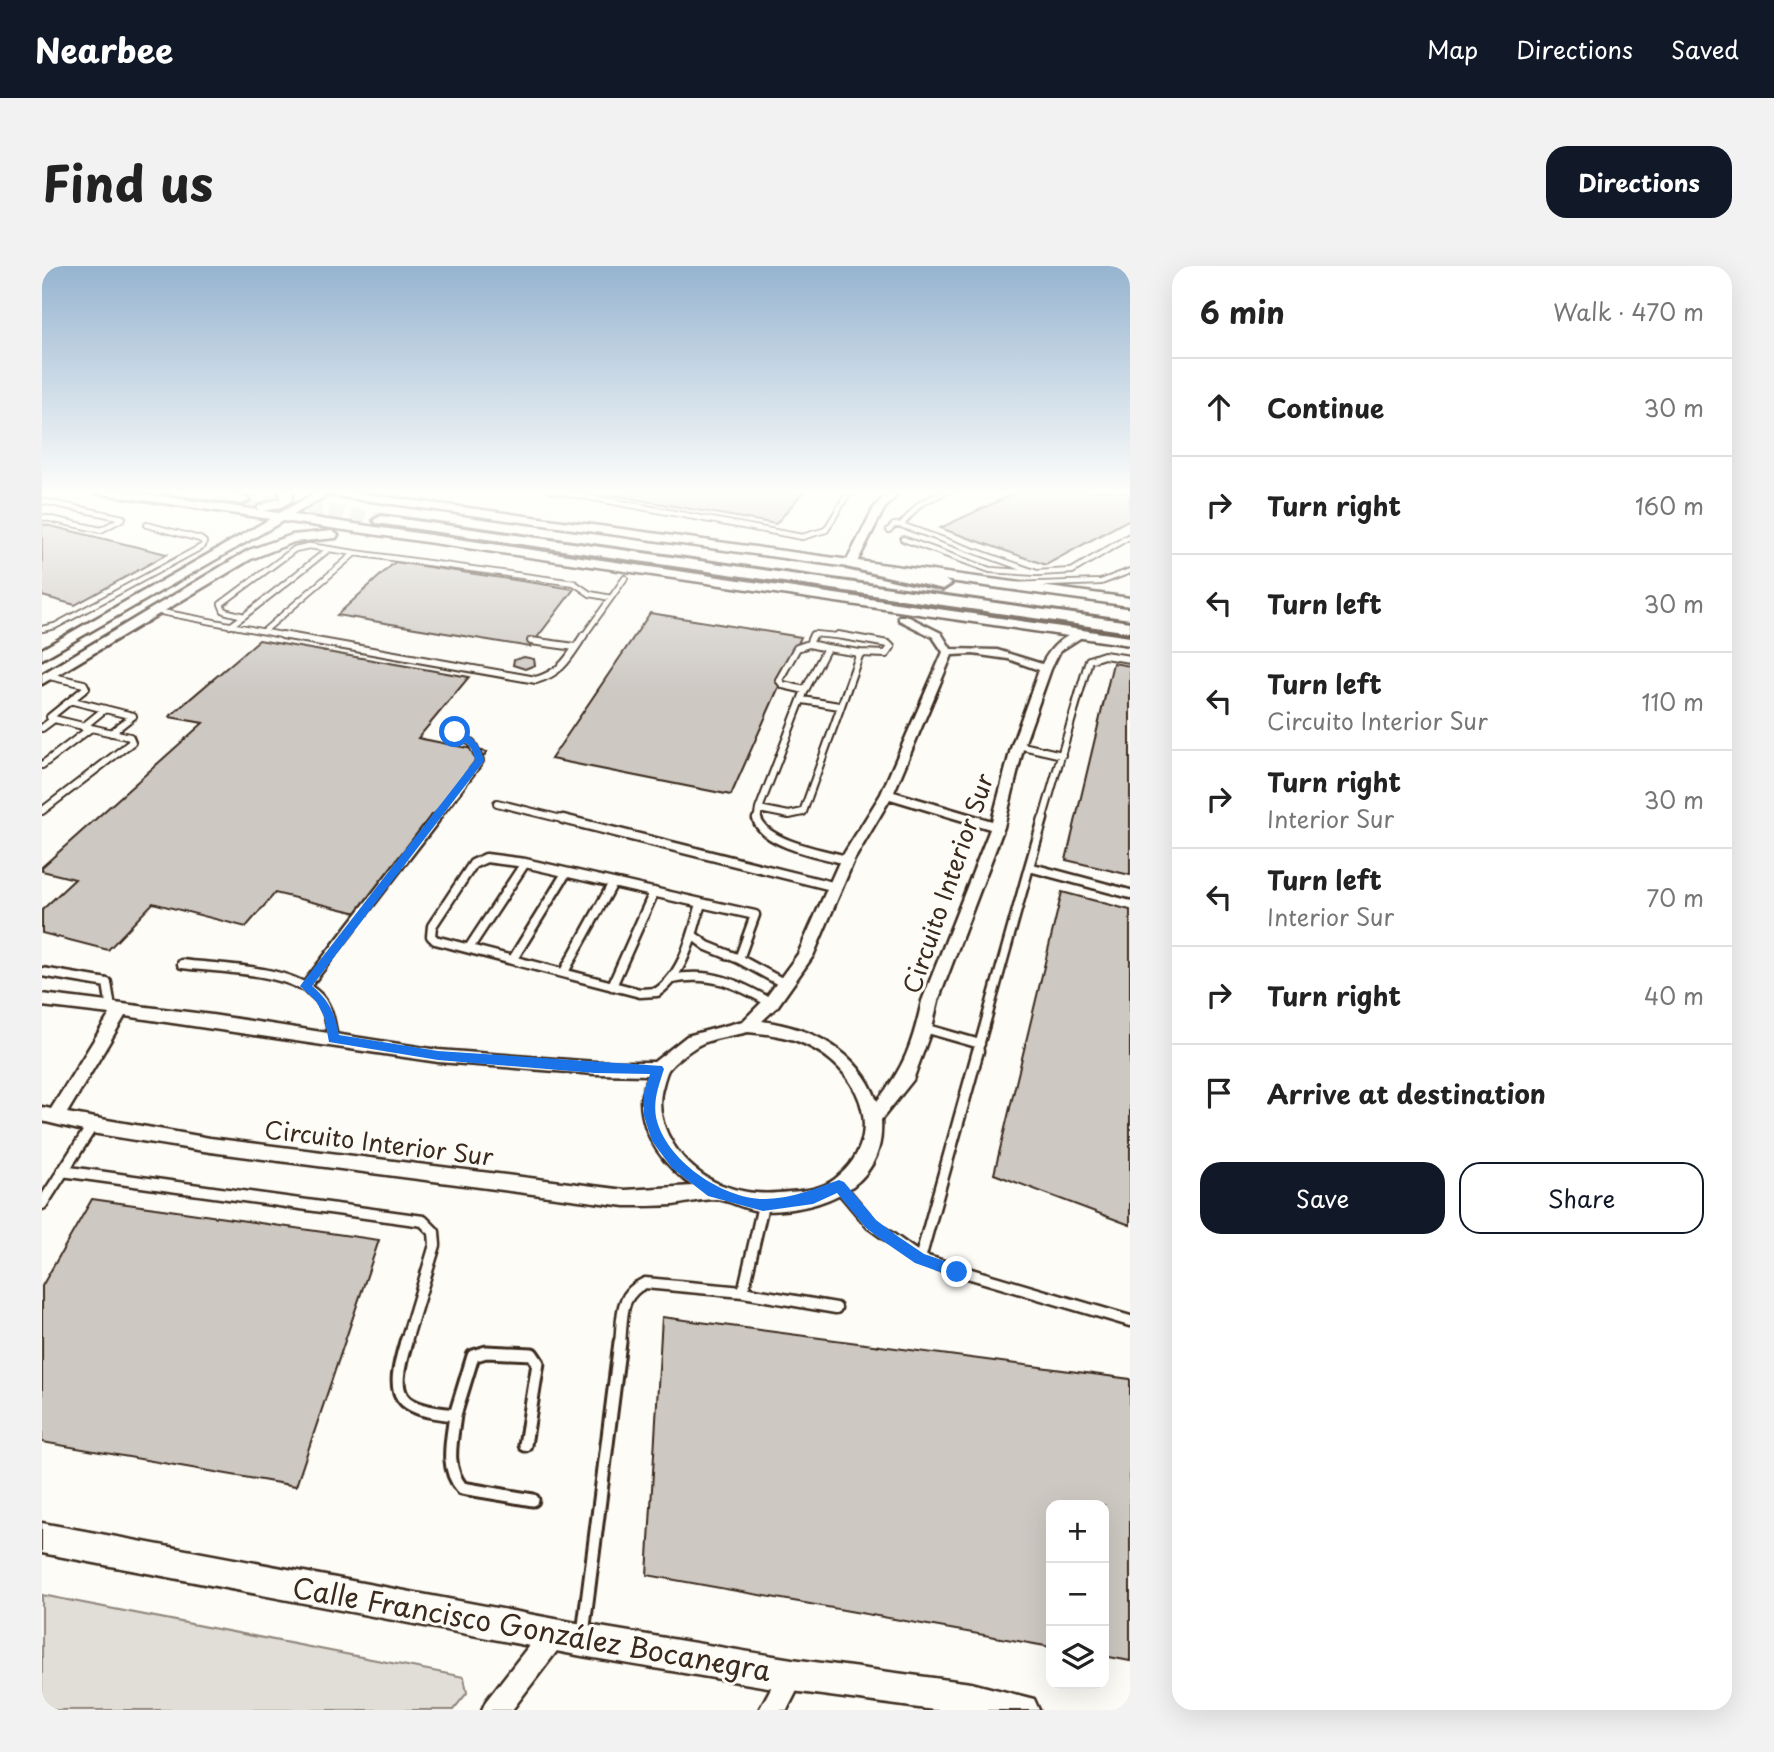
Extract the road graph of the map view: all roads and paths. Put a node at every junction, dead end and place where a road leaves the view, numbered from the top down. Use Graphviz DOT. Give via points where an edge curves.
graph roads {
  1 [pos="182,557"];
  2 [pos="211,557"];
  3 [pos="244,557"];
  4 [pos="245,557"];
  5 [pos="282,557"];
  6 [pos="318,557"];
  7 [pos="350,557"];
  8 [pos="387,557"];
  9 [pos="483,557"];
  10 [pos="516,557"];
  11 [pos="550,557"];
  12 [pos="689,557"];
  13 [pos="736,557"];
  14 [pos="797,557"];
  15 [pos="854,557"];
  16 [pos="955,557"];
  17 [pos="993,557"];
  18 [pos="1095,557"];
  19 [pos="241,559"];
  20 [pos="851,564"];
  21 [pos="1130,571"];
  22 [pos="588,573"];
  23 [pos="1037,573"];
  24 [pos="1121,577"];
  25 [pos="625,578"];
  26 [pos="1130,579"];
  27 [pos="710,580"];
  28 [pos="1013,585"];
  29 [pos="903,593"];
  30 [pos="984,593"];
  31 [pos="611,598"];
  32 [pos="1130,602"];
  33 [pos="156,611"];
  34 [pos="1130,613"];
  35 [pos="244,616"];
  36 [pos="903,618"];
  37 [pos="978,619"];
  38 [pos="230,626"];
  39 [pos="1130,627"];
  40 [pos="42,629"];
  41 [pos="264,631"];
  42 [pos="1083,633"];
  43 [pos="531,640"];
  44 [pos="1130,641"];
  45 [pos="809,644"];
  46 [pos="575,647"];
  47 [pos="827,648"];
  48 [pos="947,652"];
  49 [pos="860,653"];
  50 [pos="42,655"];
  51 [pos="1130,659"];
  52 [pos="1045,669"];
  53 [pos="45,678"];
  54 [pos="805,690"];
  55 [pos="803,700"];
  56 [pos="73,701"];
  57 [pos="839,706"];
  58 [pos="105,709"];
  59 [pos="54,719"];
  60 [pos="87,727"];
  61 [pos="42,728"];
  62 [pos="455,732"];
  63 [pos="111,733"];
  64 [pos="1018,745"];
  65 [pos="1062,755"];
  66 [pos="42,765"];
  67 [pos="887,793"];
  68 [pos="497,803"];
  69 [pos="760,809"];
  70 [pos="42,811"];
  71 [pos="997,827"];
  72 [pos="847,860"];
  73 [pos="525,863"];
  74 [pos="1030,867"];
  75 [pos="566,873"];
  76 [pos="613,883"];
  77 [pos="836,887"];
  78 [pos="654,892"];
  79 [pos="1130,894"];
  80 [pos="701,903"];
  81 [pos="692,934"];
  82 [pos="469,948"];
  83 [pos="513,959"];
  84 [pos="739,959"];
  85 [pos="182,964"];
  86 [pos="42,972"];
  87 [pos="564,972"];
  88 [pos="672,979"];
  89 [pos="785,984"];
  90 [pos="306,986"];
  91 [pos="612,986"];
  92 [pos="42,1000"];
  93 [pos="771,1003"];
  94 [pos="116,1009"];
  95 [pos="748,1026"];
  96 [pos="924,1028"];
  97 [pos="333,1039"];
  98 [pos="980,1044"];
  99 [pos="658,1069"];
  100 [pos="49,1115"];
  101 [pos="874,1116"];
  102 [pos="92,1126"];
  103 [pos="62,1171"];
  104 [pos="839,1186"];
  105 [pos="713,1192"];
  106 [pos="42,1204"];
  107 [pos="763,1205"];
  108 [pos="920,1259"];
  109 [pos="743,1292"];
  110 [pos="836,1308"];
  111 [pos="1130,1321"];
  112 [pos="455,1415"];
  113 [pos="525,1445"];
  114 [pos="533,1500"];
  115 [pos="42,1538"];
  116 [pos="568,1637"];
  117 [pos="792,1675"];
  118 [pos="495,1710"];
  119 [pos="772,1710"];
  120 [pos="1023,1710"];
  1 -- 40 [label="lane"];
  2 -- 50 [label="main road"];
  3 -- 19 [label="main road"];
  4 -- 19 [label="main road"];
  5 -- 35 [label="lane" via="220,604 224,611"];
  6 -- 35 [label="lane"];
  7 -- 41 [label="lane"];
  8 -- 31 [label="lane" via="574,583 590,594"];
  9 -- 22 [label="main road"];
  10 -- 22 [label="main road"];
  11 -- 27 [label="main road"];
  12 -- 29 [label="highway"];
  13 -- 30 [label="highway"];
  14 -- 20 [label="main road"];
  15 -- 20 [label="street"];
  16 -- 23 [label="lane" via="993,571"];
  17 -- 23 [label="lane"];
  18 -- 23 [label="lane" via="1072,571"];
  19 -- 33 [label="main road"];
  20 -- 28 [label="main road"];
  20 -- 30 [label="highway"];
  21 -- 24 [label="lane"];
  22 -- 25 [label="main road"];
  24 -- 26 [label="lane"];
  24 -- 28 [label="lane" via="1099,584 1037,581"];
  25 -- 31 [label="lane"];
  25 -- 36 [label="main road"];
  27 -- 29 [label="highway"];
  27 -- 37 [label="main road"];
  28 -- 32 [label="main road"];
  29 -- 39 [label="highway"];
  30 -- 34 [label="highway"];
  31 -- 46 [label="lane"];
  33 -- 38 [label="lane"];
  33 -- 53 [label="main road"];
  35 -- 38 [label="lane"];
  36 -- 37 [label="main road"];
  36 -- 48 [label="street" via="937,635"];
  37 -- 42 [label="main road"];
  38 -- 41 [label="lane"];
  41 -- 46 [label="lane" via="523,680 553,675"];
  42 -- 44 [label="main road"];
  42 -- 52 [label="street, Circuito Interior Sur" via="1055,649"];
  43 -- 46 [label="lane"];
  45 -- 47 [label="lane"];
  45 -- 49 [label="lane" via="818,632 891,647 884,655"];
  45 -- 54 [label="lane" via="797,648 779,682"];
  47 -- 49 [label="lane"];
  47 -- 54 [label="lane"];
  48 -- 52 [label="street" via="991,652"];
  48 -- 67 [label="street"];
  49 -- 57 [label="lane"];
  51 -- 65 [label="lane" via="1104,654 1088,660"];
  52 -- 64 [label="street, Circuito Interior Sur"];
  53 -- 56 [label="lane" via="84,684 86,688"];
  54 -- 55 [label="lane"];
  55 -- 57 [label="lane"];
  55 -- 69 [label="lane"];
  56 -- 58 [label="lane"];
  56 -- 59 [label="lane" via="50,717"];
  57 -- 69 [label="lane" via="803,812 789,815"];
  58 -- 60 [label="lane"];
  58 -- 63 [label="lane" via="133,716"];
  59 -- 60 [label="lane"];
  59 -- 61 [label="lane"];
  60 -- 63 [label="lane"];
  60 -- 66 [label="lane"];
  62 -- 90 [label="lane" via="477,748 480,761"];
  63 -- 70 [label="lane" via="130,737 132,742"];
  64 -- 65 [label="lane"];
  64 -- 71 [label="street, Circuito Interior Sur"];
  65 -- 74 [label="lane"];
  67 -- 71 [label="street"];
  67 -- 72 [label="street"];
  68 -- 77 [label="lane"];
  69 -- 72 [label="lane" via="757,821 767,834"];
  71 -- 96 [label="street, Circuito Interior Sur" via="930,1001"];
  72 -- 77 [label="street"];
  73 -- 75 [label="lane"];
  73 -- 82 [label="lane"];
  73 -- 82 [label="lane" via="486,858 472,864 431,932 435,940"];
  74 -- 79 [label="lane"];
  74 -- 98 [label="lane"];
  75 -- 76 [label="lane"];
  75 -- 83 [label="lane"];
  76 -- 78 [label="lane"];
  76 -- 87 [label="lane"];
  77 -- 89 [label="street" via="805,956"];
  78 -- 80 [label="lane"];
  78 -- 91 [label="lane"];
  80 -- 81 [label="lane"];
  80 -- 84 [label="lane" via="755,915"];
  81 -- 84 [label="lane" via="707,946"];
  81 -- 88 [label="lane"];
  82 -- 83 [label="lane"];
  83 -- 87 [label="lane"];
  84 -- 89 [label="lane"];
  85 -- 90 [label="lane"];
  86 -- 94 [label="lane" via="107,983"];
  87 -- 91 [label="lane"];
  88 -- 91 [label="lane" via="658,992"];
  88 -- 93 [label="lane" via="712,975"];
  89 -- 93 [label="street"];
  90 -- 97 [label="lane" via="330,1016"];
  92 -- 94 [label="street"];
  93 -- 95 [label="street"];
  94 -- 97 [label="street"];
  94 -- 100 [label="street"];
  95 -- 99 [label="street" via="720,1028 695,1037"];
  95 -- 101 [label="street" via="777,1028 831,1051 852,1069 867,1092"];
  96 -- 98 [label="lane"];
  96 -- 101 [label="street, Circuito Interior Sur" via="904,1080"];
  97 -- 99 [label="street" via="438,1056"];
  98 -- 108 [label="lane"];
  99 -- 105 [label="street" via="650,1092 650,1116 659,1141 677,1165"];
  100 -- 102 [label="street, Circuito Interior Sur"];
  101 -- 104 [label="street" via="868,1155"];
  102 -- 103 [label="lane"];
  102 -- 105 [label="street, Circuito Interior Sur" via="625,1198"];
  103 -- 106 [label="lane"];
  103 -- 112 [label="lane" via="425,1222 435,1230 435,1245 397,1385 409,1406 419,1412"];
  104 -- 107 [label="street" via="813,1198"];
  104 -- 108 [label="lane" via="871,1224"];
  105 -- 107 [label="street"];
  107 -- 109 [label="lane"];
  108 -- 111 [label="lane"];
  109 -- 110 [label="lane"];
  109 -- 116 [label="lane" via="645,1283 626,1297"];
  112 -- 113 [label="lane" via="473,1356 486,1352 532,1354 538,1363"];
  112 -- 114 [label="lane" via="450,1464 456,1483"];
  115 -- 116 [label="street, Calle Francisco González Bocanegra"];
  116 -- 117 [label="street, Calle Francisco González Bocanegra"];
  116 -- 118 [label="street"];
  117 -- 119 [label="street"];
  117 -- 120 [label="street, Calle Francisco González Bocanegra"];
}
